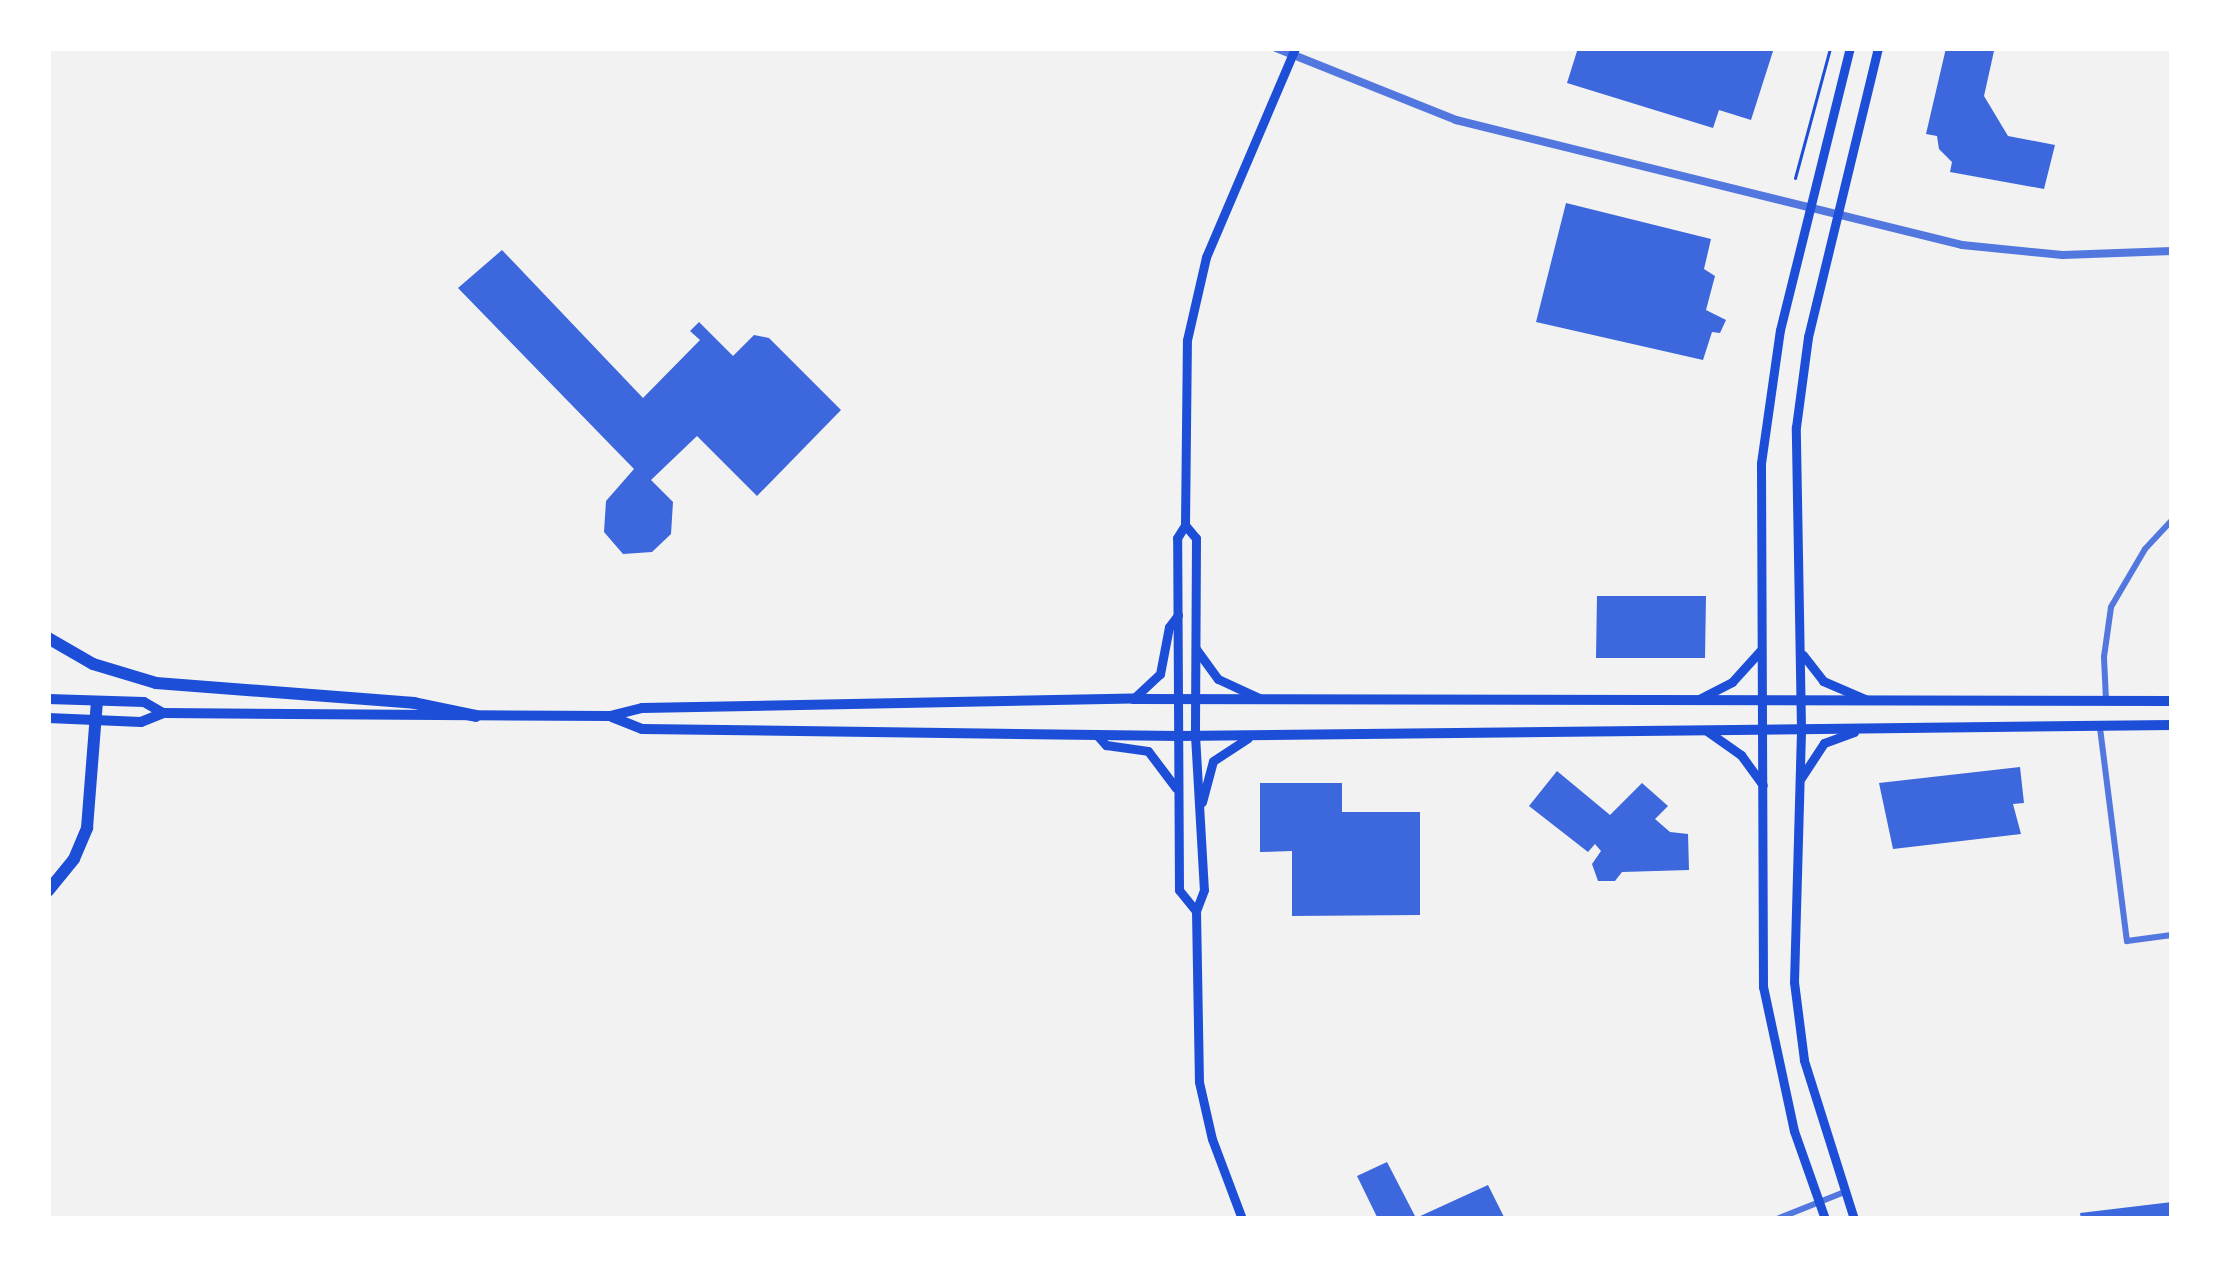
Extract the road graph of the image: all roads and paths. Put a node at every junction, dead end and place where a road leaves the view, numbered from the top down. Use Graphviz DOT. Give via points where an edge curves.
graph roads {
  1 [pos="1276,48"];
  2 [pos="1830,48"];
  3 [pos="1850,48"];
  4 [pos="1878,48"];
  5 [pos="1293,52"];
  6 [pos="1795,178"];
  7 [pos="1811,207"];
  8 [pos="1838,215"];
  9 [pos="2172,251"];
  10 [pos="2172,520"];
  11 [pos="1185,525"];
  12 [pos="1178,615"];
  13 [pos="48,638"];
  14 [pos="1196,649"];
  15 [pos="1761,650"];
  16 [pos="1801,651"];
  17 [pos="1762,697"];
  18 [pos="1259,698"];
  19 [pos="1701,698"];
  20 [pos="48,699"];
  21 [pos="1133,699"];
  22 [pos="1196,699"];
  23 [pos="1800,699"];
  24 [pos="1865,699"];
  25 [pos="1180,700"];
  26 [pos="2106,700"];
  27 [pos="2172,701"];
  28 [pos="97,702"];
  29 [pos="163,713"];
  30 [pos="476,716"];
  31 [pos="610,716"];
  32 [pos="48,718"];
  33 [pos="97,721"];
  34 [pos="2100,725"];
  35 [pos="2172,725"];
  36 [pos="1883,727"];
  37 [pos="1801,728"];
  38 [pos="1705,729"];
  39 [pos="1762,730"];
  40 [pos="1096,734"];
  41 [pos="1196,735"];
  42 [pos="1254,735"];
  43 [pos="1179,736"];
  44 [pos="1798,782"];
  45 [pos="1762,785"];
  46 [pos="1179,793"];
  47 [pos="1199,806"];
  48 [pos="48,891"];
  49 [pos="1196,911"];
  50 [pos="2172,935"];
  51 [pos="1842,1193"];
  52 [pos="1816,1203"];
  53 [pos="1242,1219"];
  54 [pos="1777,1219"];
  55 [pos="1825,1219"];
  56 [pos="1854,1219"];
  1 -- 5 [label="street"];
  2 -- 6 [label="path"];
  3 -- 7 [label="main road"];
  4 -- 8 [label="main road"];
  5 -- 7 [label="street" via="1456,120"];
  5 -- 11 [label="main road" via="1206,257 1187,340"];
  7 -- 8 [label="street"];
  7 -- 15 [label="main road" via="1761,463"];
  8 -- 9 [label="street" via="1998,250"];
  8 -- 16 [label="main road" via="1799,385"];
  10 -- 26 [label="street" via="2111,608"];
  11 -- 12 [label="main road" via="1177,538"];
  11 -- 14 [label="main road" via="1196,538"];
  12 -- 21 [label="main road" via="1160,674"];
  12 -- 25 [label="main road"];
  13 -- 30 [label="highway" via="93,664 156,683 414,703"];
  14 -- 18 [label="main road" via="1217,679"];
  14 -- 22 [label="main road"];
  15 -- 17 [label="main road"];
  15 -- 19 [label="main road" via="1732,682"];
  16 -- 23 [label="main road"];
  16 -- 24 [label="main road" via="1823,681"];
  17 -- 19 [label="main road"];
  17 -- 23 [label="main road"];
  17 -- 39 [label="main road"];
  18 -- 19 [label="main road"];
  18 -- 22 [label="main road"];
  20 -- 28 [label="main road"];
  21 -- 25 [label="main road"];
  21 -- 31 [label="main road" via="642,708"];
  22 -- 25 [label="main road"];
  22 -- 41 [label="main road"];
  23 -- 24 [label="main road"];
  23 -- 37 [label="main road"];
  24 -- 26 [label="main road"];
  25 -- 43 [label="main road"];
  26 -- 27 [label="main road"];
  28 -- 29 [label="main road" via="144,702"];
  28 -- 33 [label="highway"];
  29 -- 30 [label="main road"];
  29 -- 33 [label="main road" via="141,722"];
  30 -- 31 [label="main road"];
  31 -- 40 [label="main road" via="642,729"];
  32 -- 33 [label="main road"];
  33 -- 48 [label="highway" via="87,828"];
  34 -- 35 [label="main road"];
  34 -- 36 [label="main road"];
  34 -- 50 [label="street" via="2127,941"];
  36 -- 37 [label="main road"];
  36 -- 44 [label="main road" via="1824,743"];
  37 -- 39 [label="main road"];
  37 -- 44 [label="main road"];
  38 -- 39 [label="main road"];
  38 -- 42 [label="main road"];
  38 -- 45 [label="main road" via="1741,754"];
  39 -- 45 [label="main road"];
  40 -- 43 [label="main road"];
  40 -- 46 [label="main road" via="1106,745 1152,754"];
  41 -- 42 [label="main road"];
  41 -- 43 [label="main road"];
  41 -- 47 [label="main road"];
  42 -- 47 [label="main road" via="1213,760"];
  43 -- 46 [label="main road"];
  44 -- 51 [label="main road" via="1794,982 1804,1060"];
  45 -- 52 [label="main road" via="1762,987"];
  46 -- 49 [label="main road" via="1179,890"];
  47 -- 49 [label="main road" via="1204,890"];
  49 -- 53 [label="main road" via="1199,1082"];
  51 -- 52 [label="street"];
  51 -- 56 [label="main road"];
  52 -- 54 [label="street"];
  52 -- 55 [label="main road"];
}
